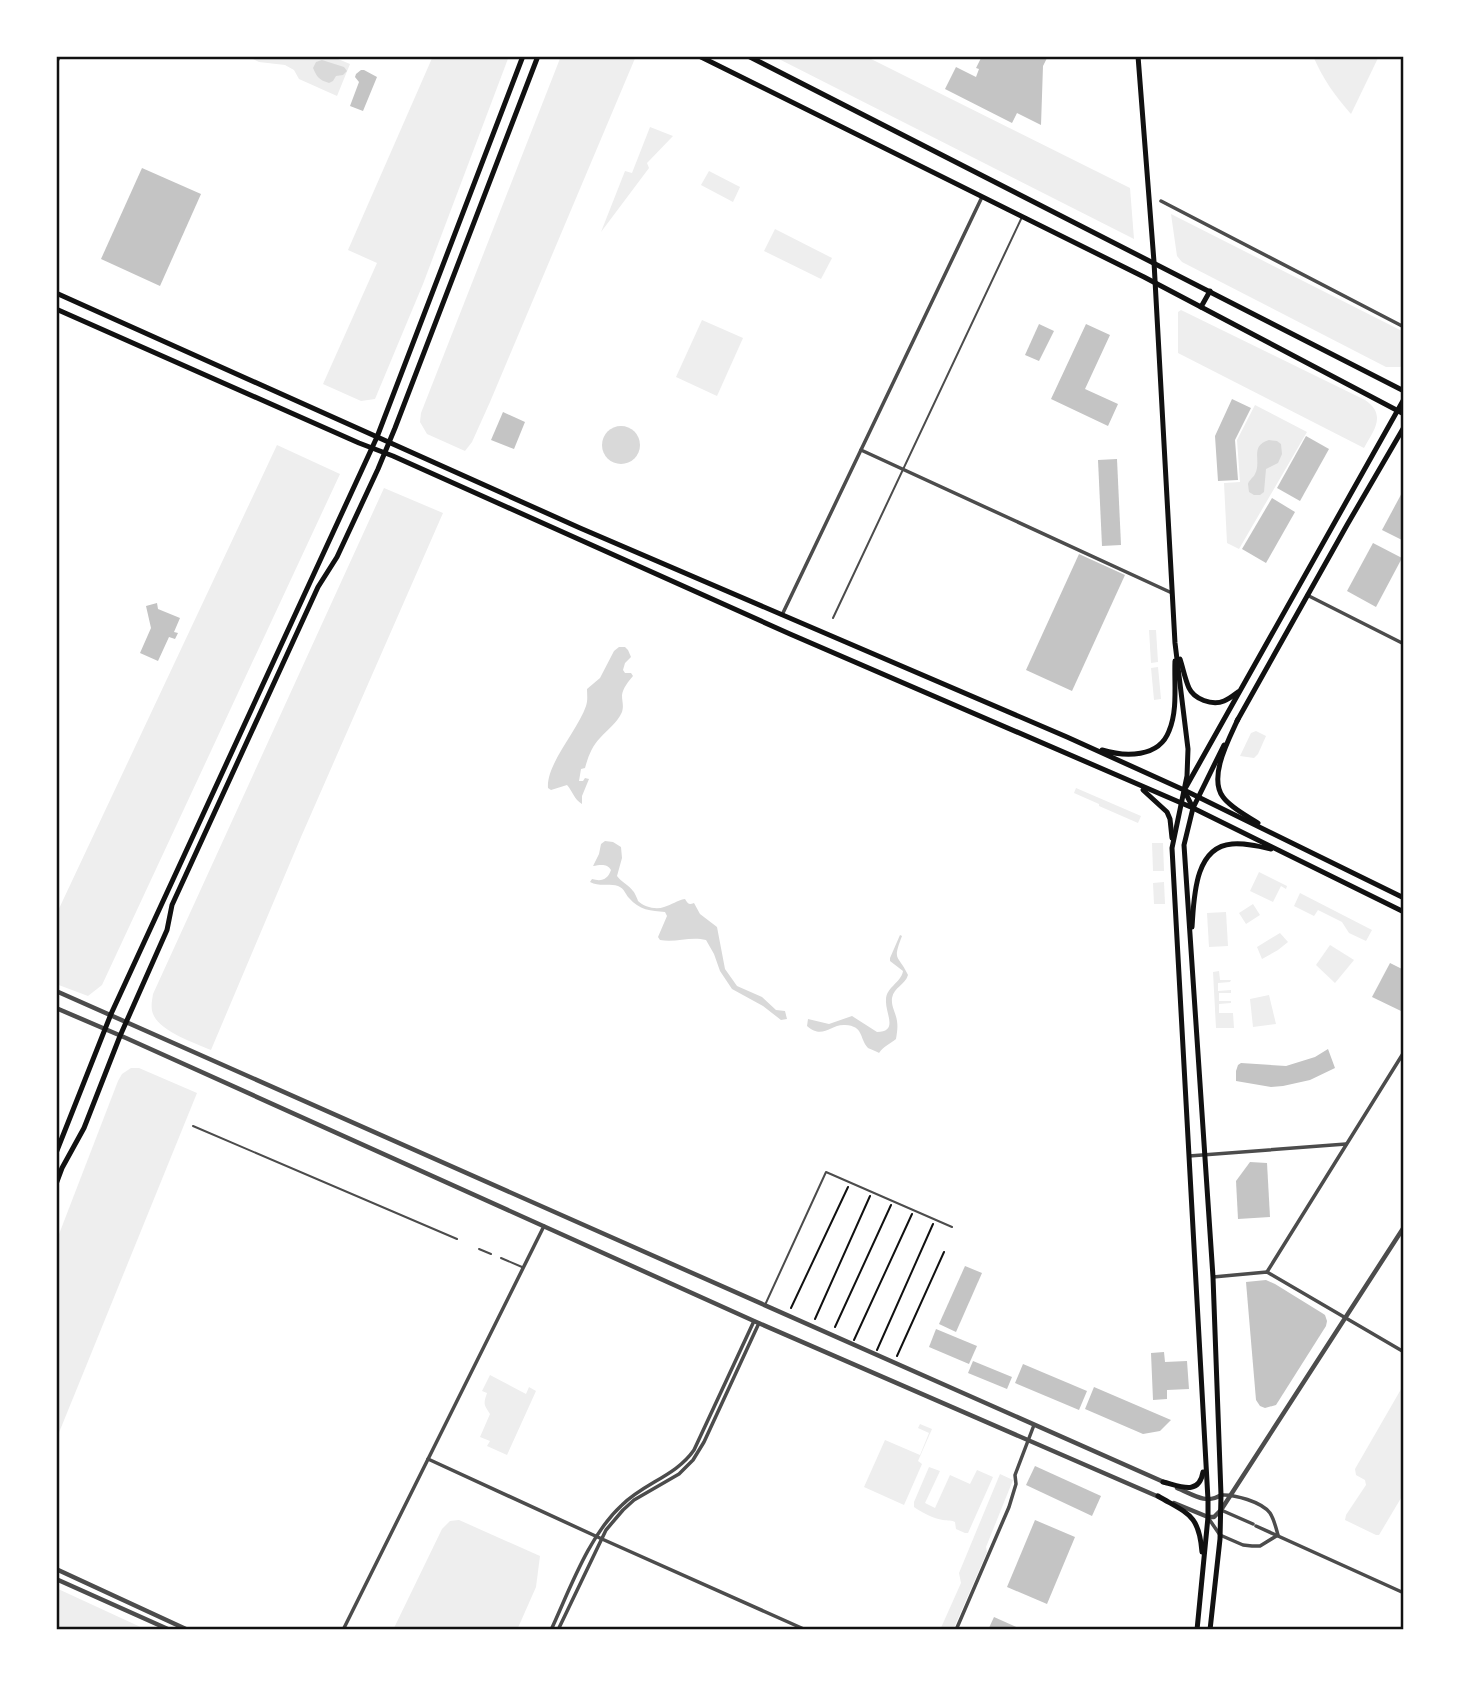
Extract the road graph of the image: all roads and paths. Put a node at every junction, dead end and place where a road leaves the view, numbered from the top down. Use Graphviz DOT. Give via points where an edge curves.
graph roads {
  1 [pos="59,56"];
  2 [pos="523,56"];
  3 [pos="538,56"];
  4 [pos="699,56"];
  5 [pos="748,56"];
  6 [pos="1138,56"];
  7 [pos="56,62"];
  8 [pos="982,197"];
  9 [pos="1161,201"];
  10 [pos="1022,217"];
  11 [pos="1105,238"];
  12 [pos="1097,254"];
  13 [pos="1154,262"];
  14 [pos="1155,283"];
  15 [pos="1210,291"];
  16 [pos="56,293"];
  17 [pos="1201,307"];
  18 [pos="56,309"];
  19 [pos="1404,327"];
  20 [pos="1404,391"];
  21 [pos="1404,399"];
  22 [pos="1401,412"];
  23 [pos="1404,427"];
  24 [pos="377,437"];
  25 [pos="389,443"];
  26 [pos="372,448"];
  27 [pos="861,450"];
  28 [pos="385,453"];
  29 [pos="903,469"];
  30 [pos="1172,593"];
  31 [pos="1307,595"];
  32 [pos="782,615"];
  33 [pos="833,618"];
  34 [pos="1175,643"];
  35 [pos="1404,645"];
  36 [pos="1238,692"];
  37 [pos="1238,719"];
  38 [pos="1067,737"];
  39 [pos="1138,786"];
  40 [pos="1184,790"];
  41 [pos="1198,797"];
  42 [pos="1181,803"];
  43 [pos="1193,808"];
  44 [pos="1288,841"];
  45 [pos="1172,848"];
  46 [pos="1281,851"];
  47 [pos="1404,898"];
  48 [pos="1404,912"];
  49 [pos="1191,945"];
  50 [pos="56,991"];
  51 [pos="56,1008"];
  52 [pos="110,1014"];
  53 [pos="127,1021"];
  54 [pos="104,1029"];
  55 [pos="120,1036"];
  56 [pos="1404,1052"];
  57 [pos="193,1126"];
  58 [pos="1346,1144"];
  59 [pos="56,1153"];
  60 [pos="1205,1155"];
  61 [pos="1189,1156"];
  62 [pos="850,1182"];
  63 [pos="56,1184"];
  64 [pos="872,1192"];
  65 [pos="893,1201"];
  66 [pos="914,1210"];
  67 [pos="935,1220"];
  68 [pos="544,1226"];
  69 [pos="952,1227"];
  70 [pos="1404,1227"];
  71 [pos="457,1239"];
  72 [pos="479,1249"];
  73 [pos="944,1252"];
  74 [pos="491,1254"];
  75 [pos="501,1258"];
  76 [pos="523,1268"];
  77 [pos="1267,1272"];
  78 [pos="1213,1277"];
  79 [pos="765,1306"];
  80 [pos="788,1315"];
  81 [pos="1345,1318"];
  82 [pos="756,1322"];
  83 [pos="811,1326"];
  84 [pos="831,1335"];
  85 [pos="852,1344"];
  86 [pos="1404,1352"];
  87 [pos="875,1354"];
  88 [pos="894,1363"];
  89 [pos="1034,1425"];
  90 [pos="1204,1438"];
  91 [pos="1029,1439"];
  92 [pos="428,1459"];
  93 [pos="1163,1482"];
  94 [pos="1232,1494"];
  95 [pos="1221,1495"];
  96 [pos="1158,1496"];
  97 [pos="1208,1500"];
  98 [pos="1221,1510"];
  99 [pos="1208,1517"];
  100 [pos="1220,1535"];
  101 [pos="1278,1535"];
  102 [pos="596,1536"];
  103 [pos="601,1539"];
  104 [pos="56,1569"];
  105 [pos="1203,1570"];
  106 [pos="56,1579"];
  107 [pos="1404,1593"];
  108 [pos="170,1630"];
  109 [pos="188,1630"];
  110 [pos="343,1630"];
  111 [pos="551,1630"];
  112 [pos="558,1630"];
  113 [pos="806,1630"];
  114 [pos="956,1630"];
  115 [pos="1197,1630"];
  116 [pos="1210,1630"];
  1 -- 7 [label="street"];
  2 -- 24 [label="main road"];
  3 -- 25 [label="main road"];
  4 -- 8 [label="main road"];
  5 -- 11 [label="main road"];
  6 -- 13 [label="main road"];
  8 -- 10 [label="main road"];
  8 -- 27 [label="street"];
  9 -- 19 [label="street"];
  10 -- 12 [label="main road"];
  10 -- 29 [label="lane"];
  11 -- 12 [label="main road"];
  11 -- 13 [label="main road"];
  12 -- 14 [label="main road"];
  13 -- 14 [label="main road"];
  13 -- 15 [label="main road"];
  14 -- 17 [label="main road"];
  14 -- 30 [label="main road"];
  15 -- 17 [label="main road"];
  15 -- 20 [label="main road"];
  16 -- 24 [label="main road"];
  17 -- 22 [label="main road"];
  18 -- 26 [label="main road"];
  21 -- 22 [label="main road"];
  22 -- 36 [label="main road"];
  23 -- 31 [label="main road"];
  24 -- 25 [label="main road"];
  24 -- 26 [label="main road"];
  25 -- 28 [label="main road"];
  25 -- 32 [label="main road"];
  26 -- 28 [label="main road"];
  26 -- 52 [label="main road"];
  27 -- 29 [label="street"];
  27 -- 32 [label="street"];
  28 -- 39 [label="main road"];
  28 -- 53 [label="main road" via="337,557 318,587 178,893"];
  29 -- 30 [label="street"];
  29 -- 33 [label="lane"];
  30 -- 34 [label="main road"];
  31 -- 35 [label="street"];
  31 -- 37 [label="main road"];
  32 -- 38 [label="main road"];
  34 -- 36 [label="main road" via="1189,688 1196,696 1219,703"];
  34 -- 38 [label="main road" via="1172,723 1160,744 1125,755"];
  34 -- 40 [label="main road" via="1188,749"];
  36 -- 40 [label="main road"];
  37 -- 41 [label="main road"];
  37 -- 44 [label="main road" via="1219,766 1220,793"];
  38 -- 40 [label="main road"];
  39 -- 42 [label="main road"];
  39 -- 45 [label="main road" via="1167,812"];
  40 -- 41 [label="main road"];
  40 -- 42 [label="main road"];
  40 -- 43 [label="main road"];
  41 -- 43 [label="main road"];
  41 -- 44 [label="main road"];
  42 -- 43 [label="main road"];
  42 -- 45 [label="main road"];
  43 -- 46 [label="main road"];
  43 -- 49 [label="main road" via="1184,845"];
  44 -- 47 [label="main road"];
  45 -- 61 [label="main road"];
  46 -- 48 [label="main road"];
  46 -- 49 [label="main road" via="1230,844 1209,855 1200,871"];
  49 -- 60 [label="main road"];
  50 -- 52 [label="street"];
  51 -- 54 [label="street"];
  52 -- 53 [label="street"];
  52 -- 54 [label="main road"];
  53 -- 55 [label="main road"];
  53 -- 79 [label="street"];
  54 -- 55 [label="street"];
  54 -- 59 [label="main road"];
  55 -- 63 [label="main road"];
  55 -- 68 [label="street"];
  56 -- 58 [label="street"];
  57 -- 71 [label="lane"];
  58 -- 60 [label="street"];
  58 -- 77 [label="street"];
  60 -- 61 [label="street"];
  60 -- 78 [label="main road"];
  61 -- 90 [label="main road"];
  62 -- 64 [label="lane"];
  62 -- 79 [label="lane" via="827,1172"];
  62 -- 80 [label="path"];
  64 -- 65 [label="lane"];
  64 -- 83 [label="path"];
  65 -- 66 [label="lane"];
  65 -- 84 [label="path"];
  66 -- 67 [label="lane"];
  66 -- 85 [label="path"];
  67 -- 69 [label="lane"];
  67 -- 87 [label="path"];
  68 -- 76 [label="street"];
  68 -- 82 [label="street"];
  70 -- 81 [label="street"];
  72 -- 74 [label="lane"];
  73 -- 88 [label="path"];
  75 -- 76 [label="lane"];
  76 -- 92 [label="street"];
  77 -- 78 [label="street"];
  77 -- 81 [label="street"];
  78 -- 95 [label="main road"];
  79 -- 80 [label="street"];
  80 -- 83 [label="street"];
  81 -- 86 [label="street"];
  81 -- 94 [label="street"];
  82 -- 91 [label="street"];
  82 -- 102 [label="street" via="690,1456 625,1501"];
  82 -- 103 [label="street" via="693,1460 629,1505"];
  83 -- 84 [label="street"];
  84 -- 85 [label="street"];
  85 -- 87 [label="street"];
  87 -- 88 [label="street"];
  88 -- 89 [label="street"];
  89 -- 91 [label="street"];
  89 -- 93 [label="street"];
  90 -- 93 [label="main road" via="1203,1476 1198,1486"];
  90 -- 97 [label="main road"];
  91 -- 96 [label="street"];
  91 -- 114 [label="street" via="1009,1507"];
  92 -- 102 [label="street"];
  92 -- 110 [label="street"];
  93 -- 97 [label="street"];
  94 -- 95 [label="street"];
  94 -- 98 [label="street"];
  94 -- 101 [label="street" via="1268,1511"];
  95 -- 97 [label="street"];
  95 -- 98 [label="main road"];
  96 -- 99 [label="street"];
  96 -- 105 [label="main road" via="1198,1525"];
  97 -- 99 [label="main road"];
  98 -- 99 [label="street"];
  98 -- 100 [label="main road"];
  98 -- 101 [label="street"];
  99 -- 100 [label="street"];
  99 -- 105 [label="main road"];
  100 -- 101 [label="street" via="1252,1546"];
  100 -- 116 [label="main road"];
  101 -- 107 [label="street"];
  102 -- 103 [label="street"];
  102 -- 111 [label="street"];
  103 -- 112 [label="street"];
  103 -- 113 [label="street"];
  104 -- 109 [label="street"];
  105 -- 115 [label="main road"];
  106 -- 108 [label="street"];
}
